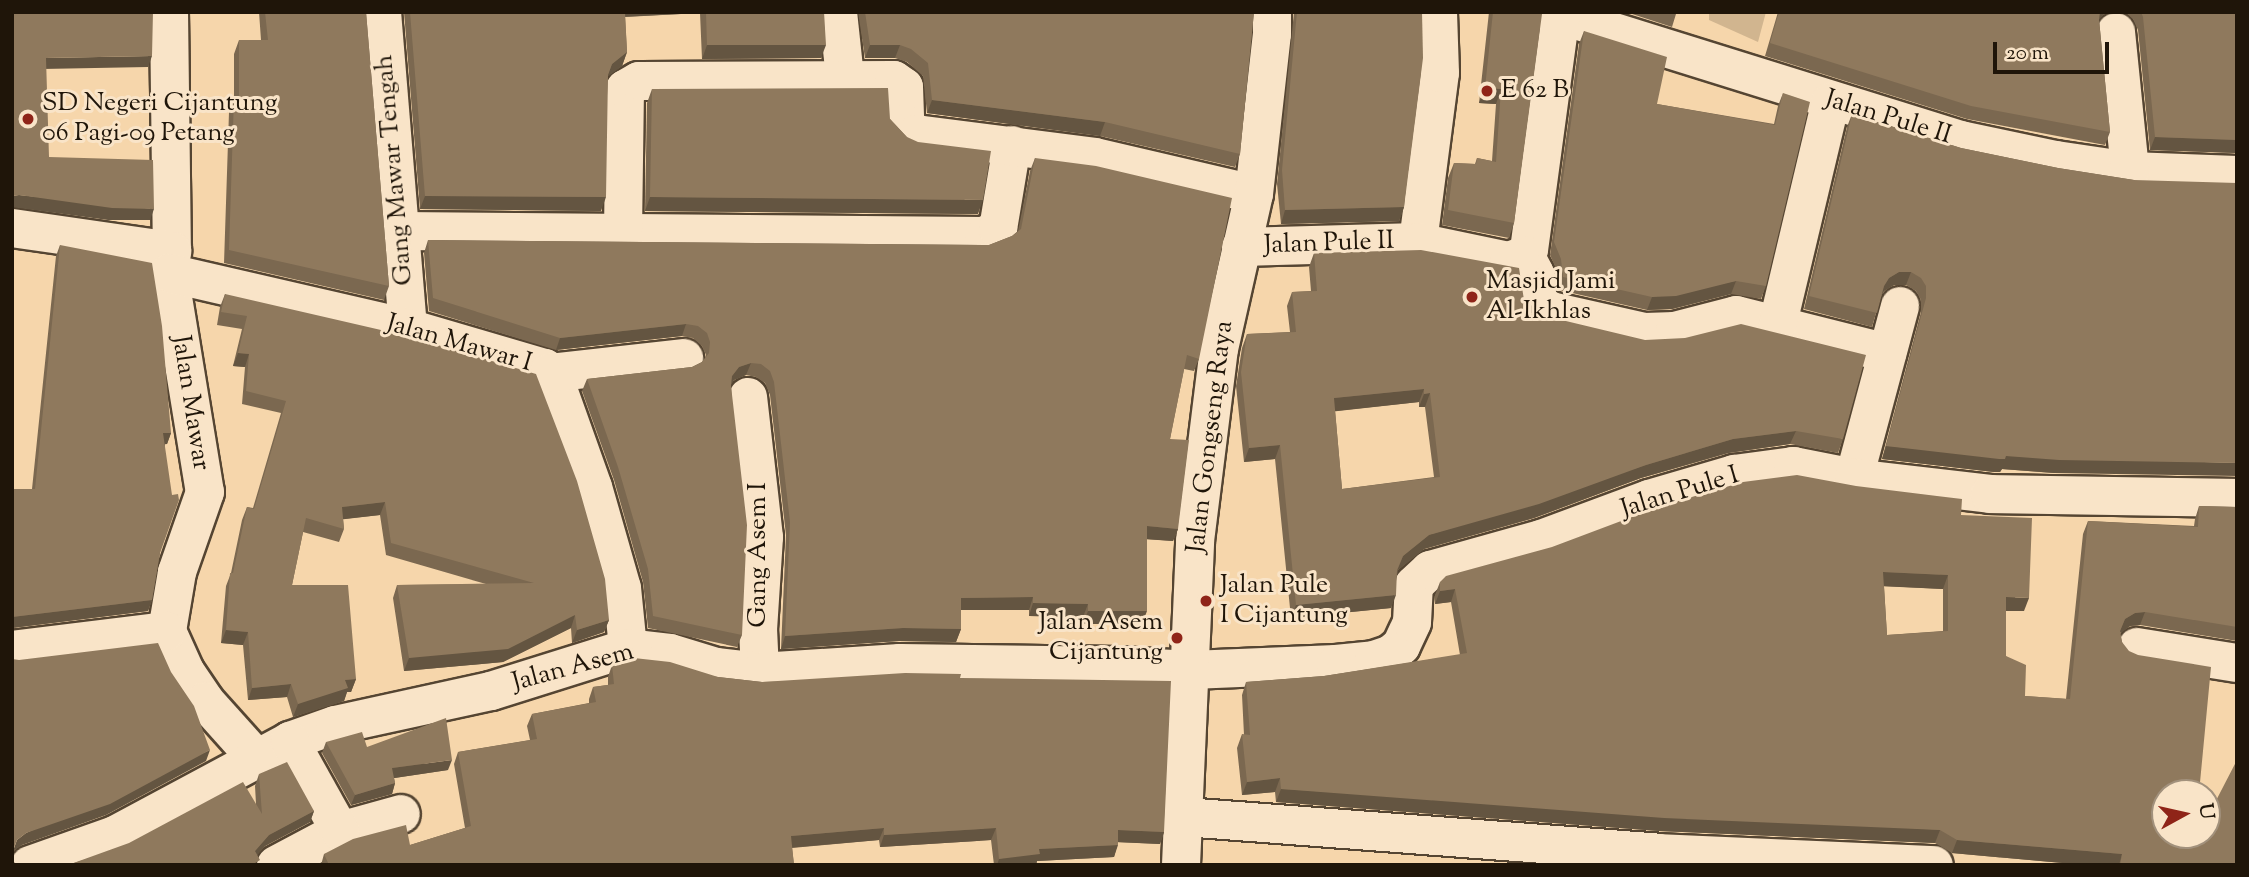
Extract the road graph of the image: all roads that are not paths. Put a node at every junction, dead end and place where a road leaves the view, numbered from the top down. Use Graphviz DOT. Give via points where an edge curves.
graph roads {
  1 [pos="169,12"];
  2 [pos="382,12"];
  3 [pos="838,12"];
  4 [pos="1272,12"];
  5 [pos="1438,12"];
  6 [pos="1556,13"];
  7 [pos="2116,32"];
  8 [pos="845,78"];
  9 [pos="1831,101"];
  10 [pos="1012,145"];
  11 [pos="2130,171"];
  12 [pos="2237,175"];
  13 [pos="1254,194"];
  14 [pos="12,228"];
  15 [pos="400,231"];
  16 [pos="623,231"];
  17 [pos="1418,242"];
  18 [pos="1241,247"];
  19 [pos="1527,252"];
  20 [pos="171,262"];
  21 [pos="1899,306"];
  22 [pos="1778,323"];
  23 [pos="408,328"];
  24 [pos="1887,353"];
  25 [pos="684,358"];
  26 [pos="549,373"];
  27 [pos="748,397"];
  28 [pos="1854,478"];
  29 [pos="2237,498"];
  30 [pos="167,631"];
  31 [pos="2137,647"];
  32 [pos="628,648"];
  33 [pos="12,650"];
  34 [pos="2237,663"];
  35 [pos="1191,670"];
  36 [pos="760,672"];
  37 [pos="290,741"];
  38 [pos="257,758"];
  39 [pos="401,814"];
  40 [pos="340,831"];
  41 [pos="1182,845"];
  42 [pos="30,865"];
  43 [pos="276,865"];
  44 [pos="1934,865"];
  1 -- 20 [label="street, Jalan Mawar"];
  2 -- 15 [label="street, Gang Mawar Tengah"];
  3 -- 8 [label="street"];
  4 -- 13 [label="street, Jalan Gongseng Raya"];
  5 -- 17 [label="street, Jalan Pule II" via="1440,73"];
  6 -- 9 [label="street, Jalan Pule II"];
  6 -- 19 [label="street"];
  7 -- 11 [label="street"];
  8 -- 10 [label="street" via="901,82 906,94 905,124 916,134"];
  8 -- 16 [label="street" via="629,84 625,89"];
  9 -- 11 [label="street, Jalan Pule II" via="1961,140"];
  9 -- 22 [label="street"];
  10 -- 13 [label="street" via="1154,168"];
  10 -- 16 [label="street" via="1000,223 990,235"];
  11 -- 12 [label="street, Jalan Pule II"];
  13 -- 18 [label="street, Jalan Gongseng Raya"];
  14 -- 20 [label="street, Jalan Mawar I"];
  15 -- 16 [label="street"];
  15 -- 23 [label="street, Gang Mawar Tengah"];
  17 -- 18 [label="street, Jalan Pule II"];
  17 -- 19 [label="street, Jalan Pule II" via="1509,261"];
  18 -- 35 [label="street, Jalan Gongseng Raya" via="1219,349 1205,448 1195,541"];
  19 -- 22 [label="street" via="1538,303 1564,314 1644,332 1675,331 1736,315"];
  20 -- 23 [label="street, Jalan Mawar I"];
  20 -- 30 [label="street, Jalan Mawar" via="205,492 177,572"];
  21 -- 24 [label="street"];
  22 -- 24 [label="street"];
  23 -- 26 [label="street, Jalan Mawar I" via="539,365"];
  24 -- 28 [label="street"];
  25 -- 26 [label="street"];
  26 -- 32 [label="street, Jalan Mawar I" via="597,500 622,589"];
  27 -- 36 [label="street, Gang Asem I" via="764,537"];
  28 -- 29 [label="street, Jalan Pule I" via="1990,494"];
  28 -- 35 [label="street, Jalan Pule I" via="1793,466 1734,474 1541,539 1441,566 1421,576 1415,586 1412,622 1401,646 1374,660"];
  30 -- 33 [label="street"];
  30 -- 38 [label="street" via="205,701"];
  31 -- 34 [label="street"];
  32 -- 36 [label="street, Jalan Asem"];
  32 -- 37 [label="street, Jalan Asem" via="491,691 335,725"];
  35 -- 36 [label="street, Jalan Asem" via="941,662"];
  35 -- 41 [label="street, Jalan Gongseng Raya"];
  37 -- 38 [label="street, Jalan Asem"];
  37 -- 40 [label="street"];
  38 -- 42 [label="street, Jalan Asem" via="115,835"];
  39 -- 40 [label="street"];
  40 -- 43 [label="street"];
  41 -- 44 [label="street" via="1658,853"];
}
